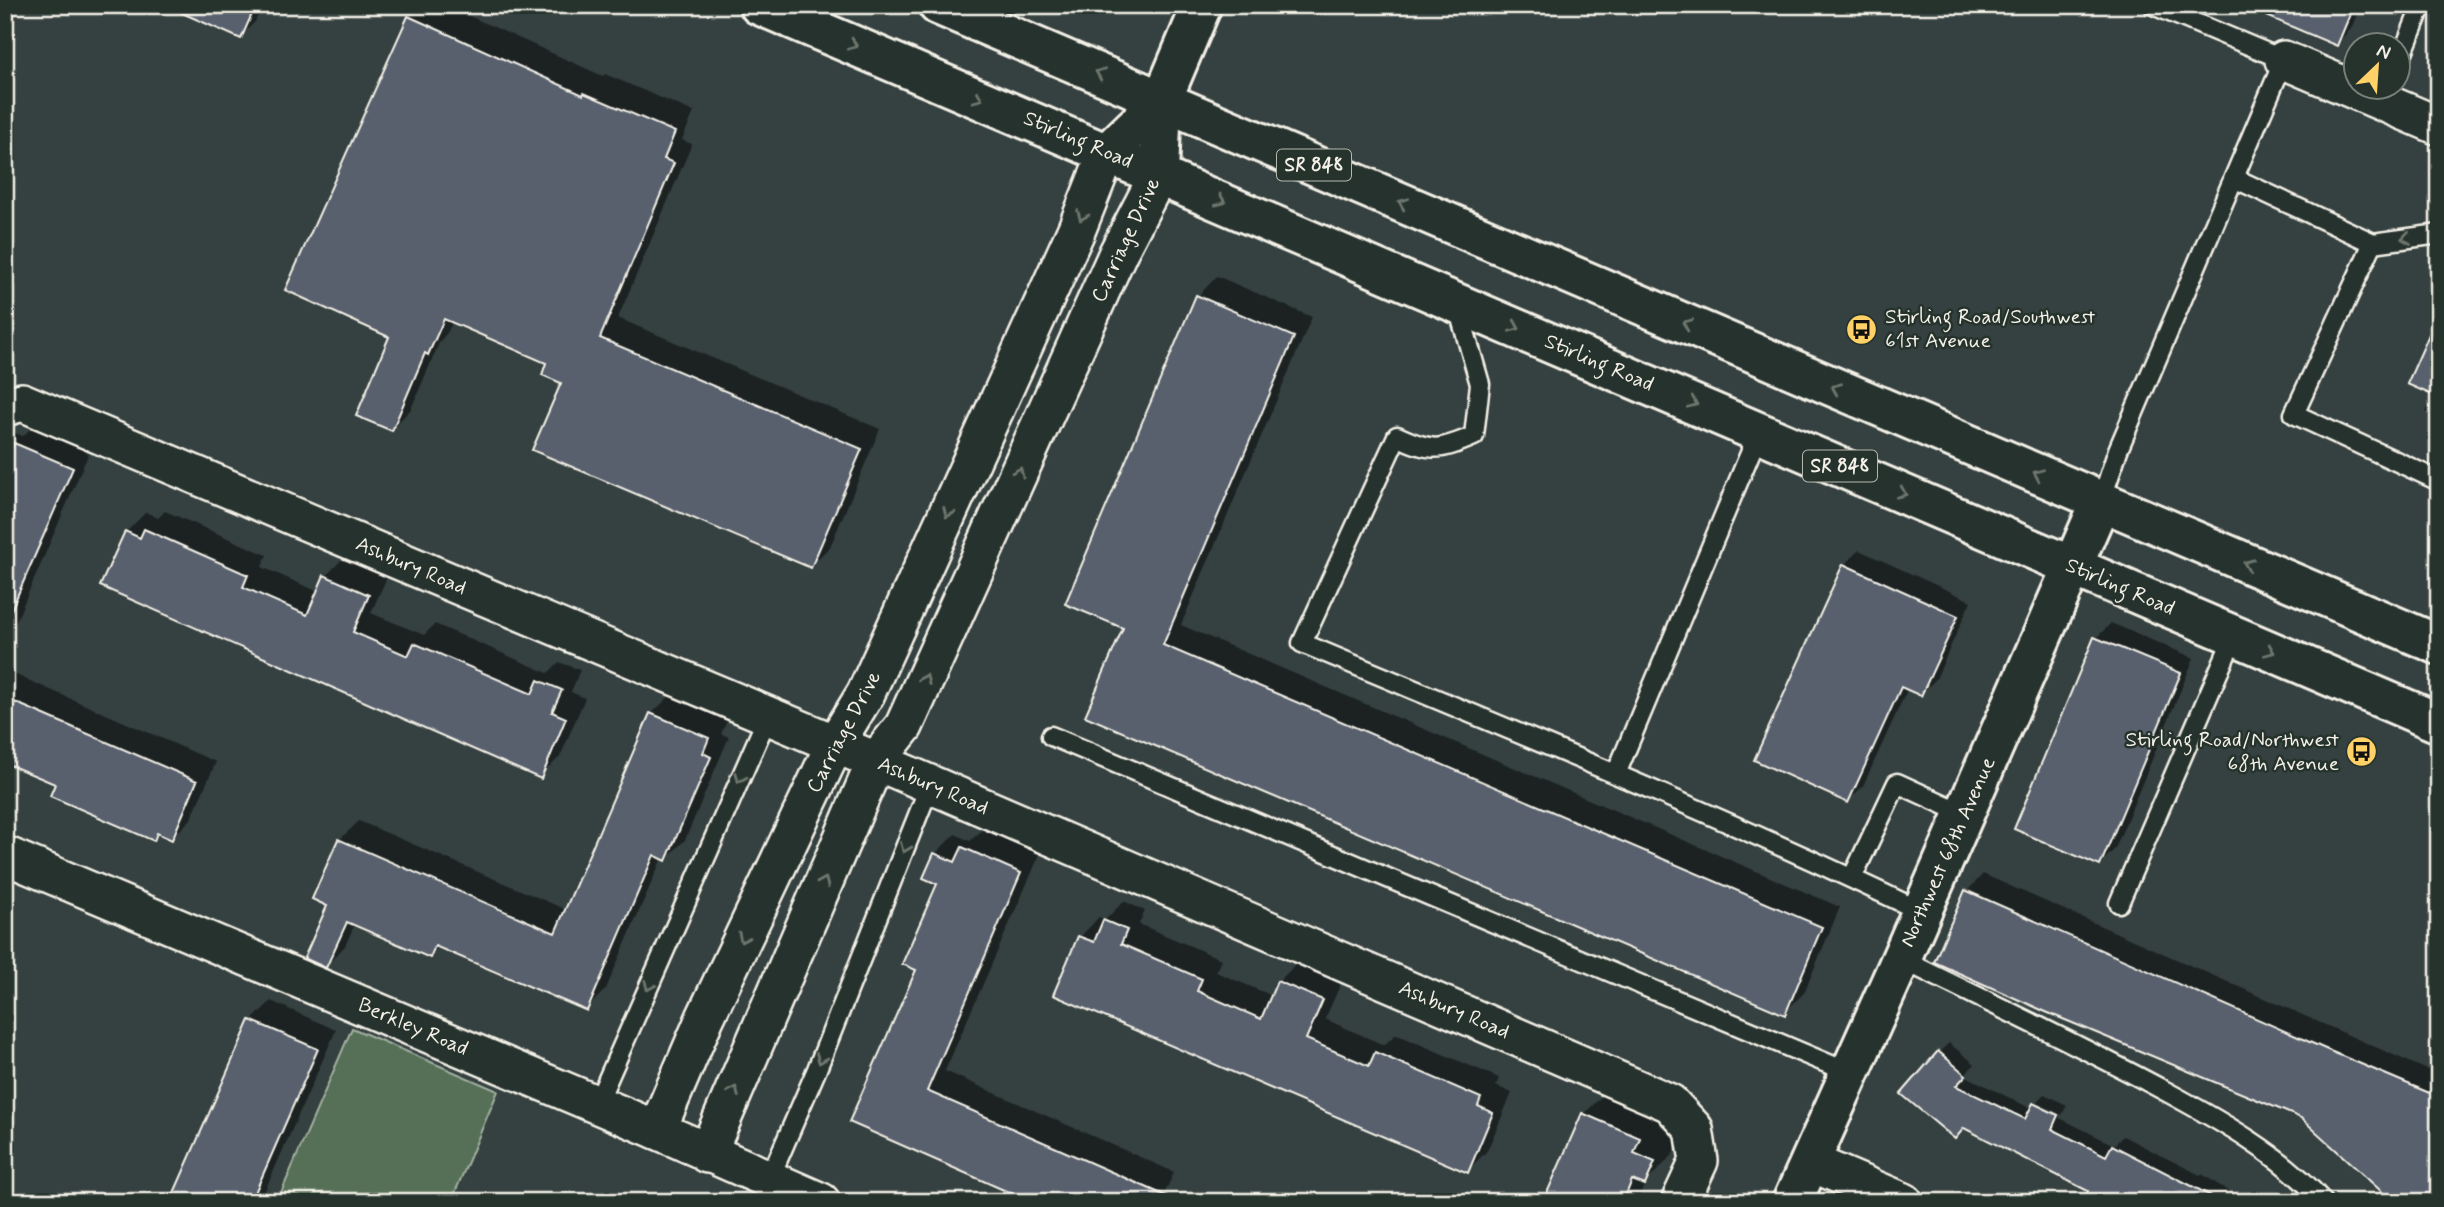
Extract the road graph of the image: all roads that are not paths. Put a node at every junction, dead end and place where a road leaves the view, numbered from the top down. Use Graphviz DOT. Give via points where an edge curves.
graph roads {
  1 [pos="759,5"];
  2 [pos="938,5"];
  3 [pos="1202,5"];
  4 [pos="2153,5"];
  5 [pos="2422,5"];
  6 [pos="2412,32"];
  7 [pos="2284,60"];
  8 [pos="2342,80"];
  9 [pos="1162,100"];
  10 [pos="2399,102"];
  11 [pos="2439,126"];
  12 [pos="1107,153"];
  13 [pos="1158,174"];
  14 [pos="2234,178"];
  15 [pos="2439,233"];
  16 [pos="2373,243"];
  17 [pos="1050,287"];
  18 [pos="1456,302"];
  19 [pos="1094,307"];
  20 [pos="5,407"];
  21 [pos="1759,432"];
  22 [pos="2439,481"];
  23 [pos="2101,500"];
  24 [pos="2073,566"];
  25 [pos="2234,636"];
  26 [pos="2439,645"];
  27 [pos="768,716"];
  28 [pos="2439,723"];
  29 [pos="1051,736"];
  30 [pos="835,744"];
  31 [pos="876,761"];
  32 [pos="1616,774"];
  33 [pos="930,785"];
  34 [pos="1965,814"];
  35 [pos="5,855"];
  36 [pos="1852,878"];
  37 [pos="2119,902"];
  38 [pos="1922,912"];
  39 [pos="1901,959"];
  40 [pos="1850,1073"];
  41 [pos="597,1104"];
  42 [pos="657,1130"];
  43 [pos="708,1154"];
  44 [pos="1810,1162"];
  45 [pos="769,1180"];
  46 [pos="821,1202"];
  47 [pos="1681,1202"];
  48 [pos="1792,1202"];
  49 [pos="1904,1202"];
  50 [pos="2323,1202"];
  1 -- 12 [label="main road, Stirling Road / SR 848, one-way"];
  9 -- 2 [label="main road, SR 848, one-way"];
  3 -- 9 [label="main road"];
  4 -- 7 [label="lane"];
  5 -- 6 [label="lane"];
  7 -- 8 [label="street"];
  7 -- 14 [label="lane"];
  9 -- 12 [label="main road, Carriage Drive"];
  9 -- 13 [label="main road, Carriage Drive"];
  23 -- 9 [label="main road, SR 848, one-way"];
  10 -- 11 [label="street"];
  12 -- 13 [label="main road, Stirling Road / SR 848"];
  12 -- 17 [label="street, Carriage Drive, one-way"];
  13 -- 18 [label="main road, Stirling Road / SR 848, one-way"];
  13 -- 19 [label="street, Carriage Drive"];
  14 -- 16 [label="lane"];
  14 -- 23 [label="lane"];
  15 -- 16 [label="lane, one-way"];
  16 -- 22 [label="lane" via="2294,414"];
  17 -- 19 [label="street"];
  17 -- 30 [label="street, Carriage Drive, one-way" via="866,693"];
  18 -- 21 [label="main road, Stirling Road / SR 848, one-way"];
  18 -- 32 [label="lane" via="1480,384 1474,436 1446,448 1420,447 1397,436 1302,643"];
  31 -- 19 [label="street, Carriage Drive, one-way" via="904,726"];
  20 -- 27 [label="street, Ashbury Road" via="22,402"];
  21 -- 24 [label="main road, Stirling Road / SR 848, one-way"];
  21 -- 32 [label="lane"];
  23 -- 24 [label="main road, Northwest 68th Avenue"];
  26 -- 23 [label="main road, SR 848, one-way"];
  24 -- 25 [label="main road, Stirling Road / SR 848"];
  24 -- 34 [label="main road, Northwest 68th Avenue"];
  25 -- 28 [label="main road, Stirling Road / SR 848, one-way"];
  25 -- 37 [label="lane"];
  27 -- 30 [label="street, Ashbury Road"];
  27 -- 41 [label="lane, one-way"];
  29 -- 40 [label="lane"];
  30 -- 31 [label="street, Ashbury Road"];
  30 -- 42 [label="street, Carriage Drive, one-way"];
  31 -- 33 [label="street, Ashbury Road"];
  43 -- 31 [label="street, Carriage Drive, one-way"];
  32 -- 36 [label="lane"];
  33 -- 45 [label="lane, one-way"];
  33 -- 47 [label="street, Ashbury Road" via="1670,1103 1694,1129 1699,1161"];
  34 -- 36 [label="lane" via="1897,783"];
  34 -- 38 [label="main road, Northwest 68th Avenue"];
  35 -- 41 [label="street, Berkley Road"];
  36 -- 38 [label="lane"];
  38 -- 39 [label="main road, Northwest 68th Avenue"];
  39 -- 40 [label="main road, Northwest 68th Avenue"];
  39 -- 50 [label="lane" via="2226,1124 2308,1185"];
  40 -- 44 [label="main road, Northwest 68th Avenue"];
  41 -- 42 [label="street, Berkley Road"];
  42 -- 43 [label="street, Berkley Road"];
  43 -- 45 [label="street, Berkley Road"];
  44 -- 48 [label="main road, Northwest 68th Avenue"];
  44 -- 49 [label="street"];
  45 -- 46 [label="street, Berkley Road"];
}
